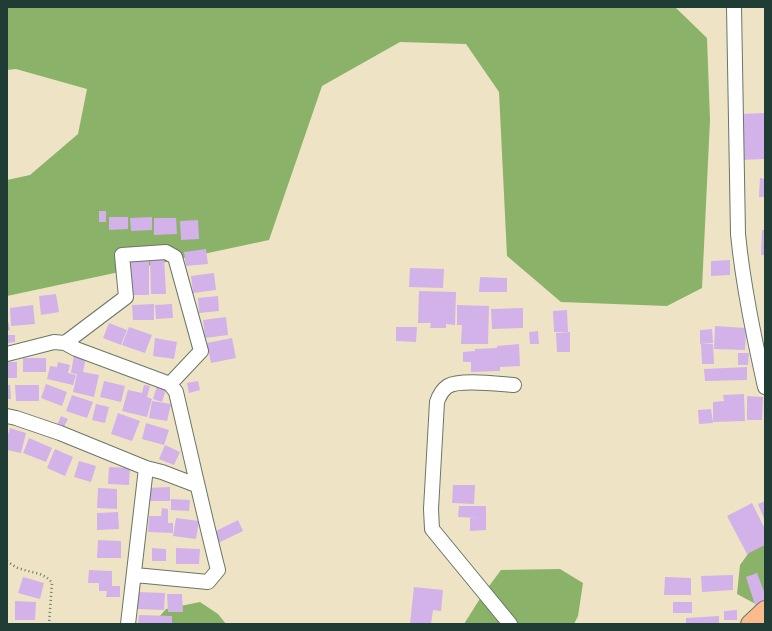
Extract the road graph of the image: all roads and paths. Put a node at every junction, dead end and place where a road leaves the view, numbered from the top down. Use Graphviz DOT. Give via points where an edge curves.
graph roads {
  1 [pos="734,7"];
  2 [pos="65,343"];
  3 [pos="7,354"];
  4 [pos="170,384"];
  5 [pos="514,385"];
  6 [pos="765,387"];
  7 [pos="7,416"];
  8 [pos="146,468"];
  9 [pos="196,485"];
  10 [pos="7,561"];
  11 [pos="135,575"];
  12 [pos="765,610"];
  13 [pos="49,624"];
  14 [pos="128,624"];
  15 [pos="510,624"];
  16 [pos="750,624"];
  1 -- 6 [label="street" via="739,240"];
  2 -- 3 [label="street" via="54,342"];
  2 -- 4 [label="street"];
  2 -- 4 [label="street" via="126,297 122,255 166,252 175,257 201,350"];
  4 -- 9 [label="street" via="176,392"];
  5 -- 15 [label="street" via="458,383 447,386 439,394 431,509 432,529"];
  7 -- 8 [label="street" via="60,433"];
  8 -- 9 [label="street"];
  8 -- 11 [label="street"];
  9 -- 11 [label="street" via="218,570 208,582"];
  10 -- 13 [label="path" via="19,569 48,577 52,583"];
  11 -- 14 [label="street"];
  12 -- 16 [label="main road"];
}
